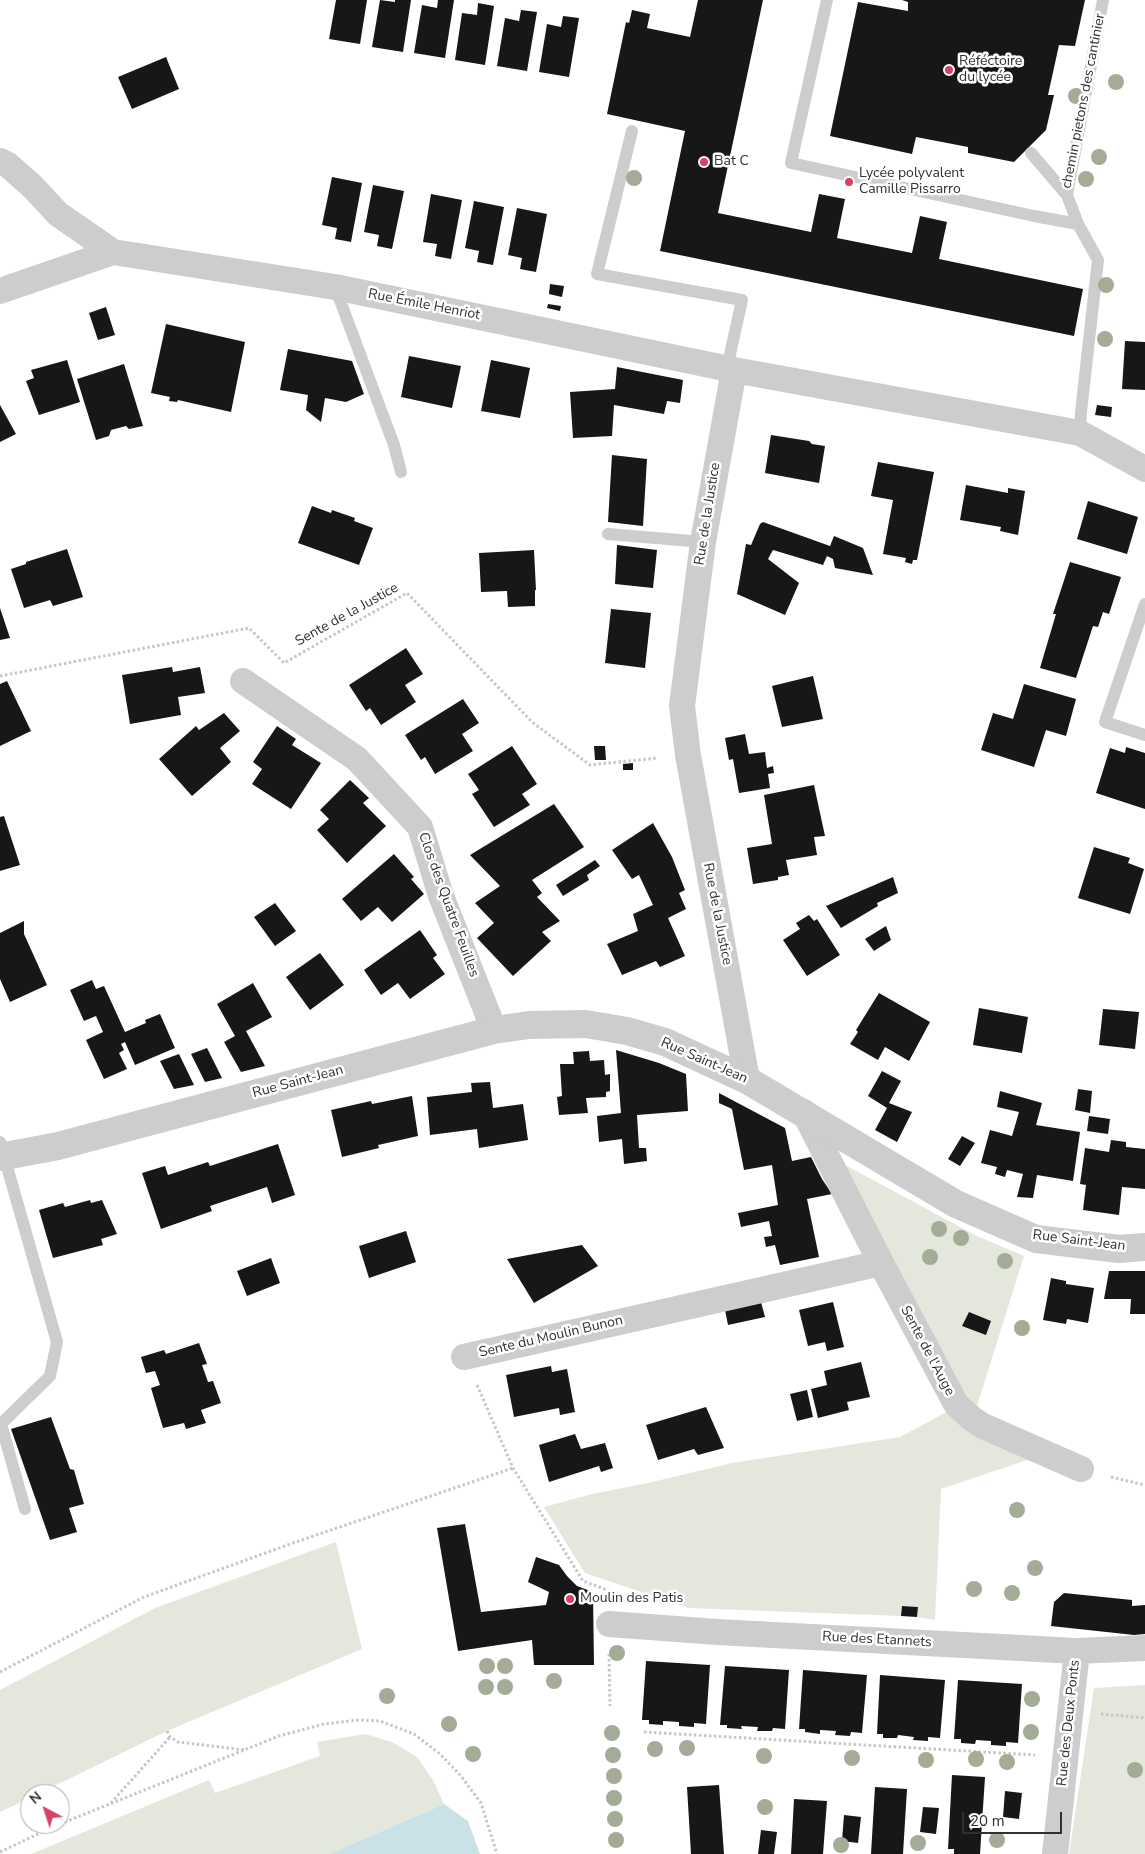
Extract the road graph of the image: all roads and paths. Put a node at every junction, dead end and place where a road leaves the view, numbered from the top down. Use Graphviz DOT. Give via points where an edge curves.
graph roads {
  1 [pos="827,0"];
  2 [pos="1103,0"];
  3 [pos="632,131"];
  4 [pos="1031,153"];
  5 [pos="0,161"];
  6 [pos="1067,195"];
  7 [pos="1078,224"];
  8 [pos="112,252"];
  9 [pos="335,287"];
  10 [pos="0,291"];
  11 [pos="730,369"];
  12 [pos="1080,433"];
  13 [pos="1145,469"];
  14 [pos="401,472"];
  15 [pos="608,534"];
  16 [pos="703,542"];
  17 [pos="1145,604"];
  18 [pos="0,676"];
  19 [pos="243,681"];
  20 [pos="1145,735"];
  21 [pos="688,755"];
  22 [pos="494,1030"];
  23 [pos="748,1080"];
  24 [pos="804,1112"];
  25 [pos="2,1152"];
  26 [pos="1145,1247"];
  27 [pos="880,1263"];
  28 [pos="464,1356"];
  29 [pos="513,1468"];
  30 [pos="1081,1469"];
  31 [pos="1145,1485"];
  32 [pos="26,1509"];
  33 [pos="619,1594"];
  34 [pos="609,1624"];
  35 [pos="1145,1648"];
  36 [pos="1078,1651"];
  37 [pos="0,1672"];
  38 [pos="610,1706"];
  39 [pos="1070,1712"];
  40 [pos="1145,1718"];
  41 [pos="167,1731"];
  42 [pos="644,1732"];
  43 [pos="170,1737"];
  44 [pos="246,1750"];
  45 [pos="1036,1755"];
  46 [pos="110,1803"];
  47 [pos="70,1820"];
  48 [pos="39,1834"];
  49 [pos="0,1852"];
  50 [pos="497,1854"];
  51 [pos="1055,1854"];
  1 -- 7 [label="lane" via="791,162"];
  2 -- 6 [label="lane, chemin pietons des cantinier"];
  3 -- 11 [label="lane" via="598,274 742,300"];
  4 -- 6 [label="lane"];
  5 -- 8 [label="street, Rue Émile Henriot" via="33,187 58,214"];
  6 -- 7 [label="lane, chemin pietons des cantinier"];
  7 -- 12 [label="lane, chemin pietons des cantinier" via="1098,260"];
  8 -- 9 [label="street, Rue Émile Henriot"];
  8 -- 10 [label="street, Rue Émile Henriot"];
  9 -- 11 [label="street, Rue Émile Henriot"];
  9 -- 14 [label="lane"];
  11 -- 12 [label="street"];
  11 -- 16 [label="street, Rue de la Justice"];
  12 -- 13 [label="street"];
  15 -- 16 [label="lane"];
  16 -- 21 [label="street, Rue de la Justice" via="682,706"];
  17 -- 20 [label="lane" via="1105,722"];
  18 -- 21 [label="path, Sente de la Justice" via="249,628 284,663 407,593 532,722 590,765"];
  19 -- 22 [label="street, Clos des Quatre Feuilles" via="357,759 420,827 441,896"];
  21 -- 23 [label="street, Rue de la Justice"];
  22 -- 23 [label="street, Rue Saint-Jean" via="528,1025 586,1024 627,1031 665,1042"];
  22 -- 25 [label="street, Rue Saint-Jean" via="58,1146"];
  23 -- 24 [label="street, Rue Saint-Jean"];
  24 -- 26 [label="street, Rue Saint-Jean" via="956,1204 1036,1239 1119,1249"];
  24 -- 27 [label="street, Sente de l'Auge"];
  25 -- 32 [label="lane" via="57,1342 50,1376 1,1424"];
  27 -- 28 [label="street, Sente du Moulin Bunon"];
  27 -- 30 [label="street, Sente de l'Auge" via="956,1404 983,1426"];
  28 -- 29 [label="path, Sente du Moulin Bunon"];
  29 -- 33 [label="path, Sente du Moulin Bunon" via="583,1581"];
  29 -- 37 [label="path" via="144,1597"];
  30 -- 31 [label="path"];
  34 -- 36 [label="street, Rue des Etannets"];
  34 -- 38 [label="path"];
  35 -- 36 [label="street, Rue des Etannets"];
  36 -- 39 [label="street, Rue des Deux Ponts"];
  39 -- 40 [label="path"];
  39 -- 51 [label="street, Rue des Deux Ponts"];
  41 -- 43 [label="path"];
  42 -- 45 [label="path"];
  43 -- 44 [label="path" via="194,1745"];
  43 -- 46 [label="path"];
  44 -- 46 [label="path"];
  44 -- 50 [label="path" via="279,1736 324,1724 359,1720 380,1721 414,1734 440,1754 481,1803"];
  46 -- 47 [label="path"];
  48 -- 49 [label="path"];
}
